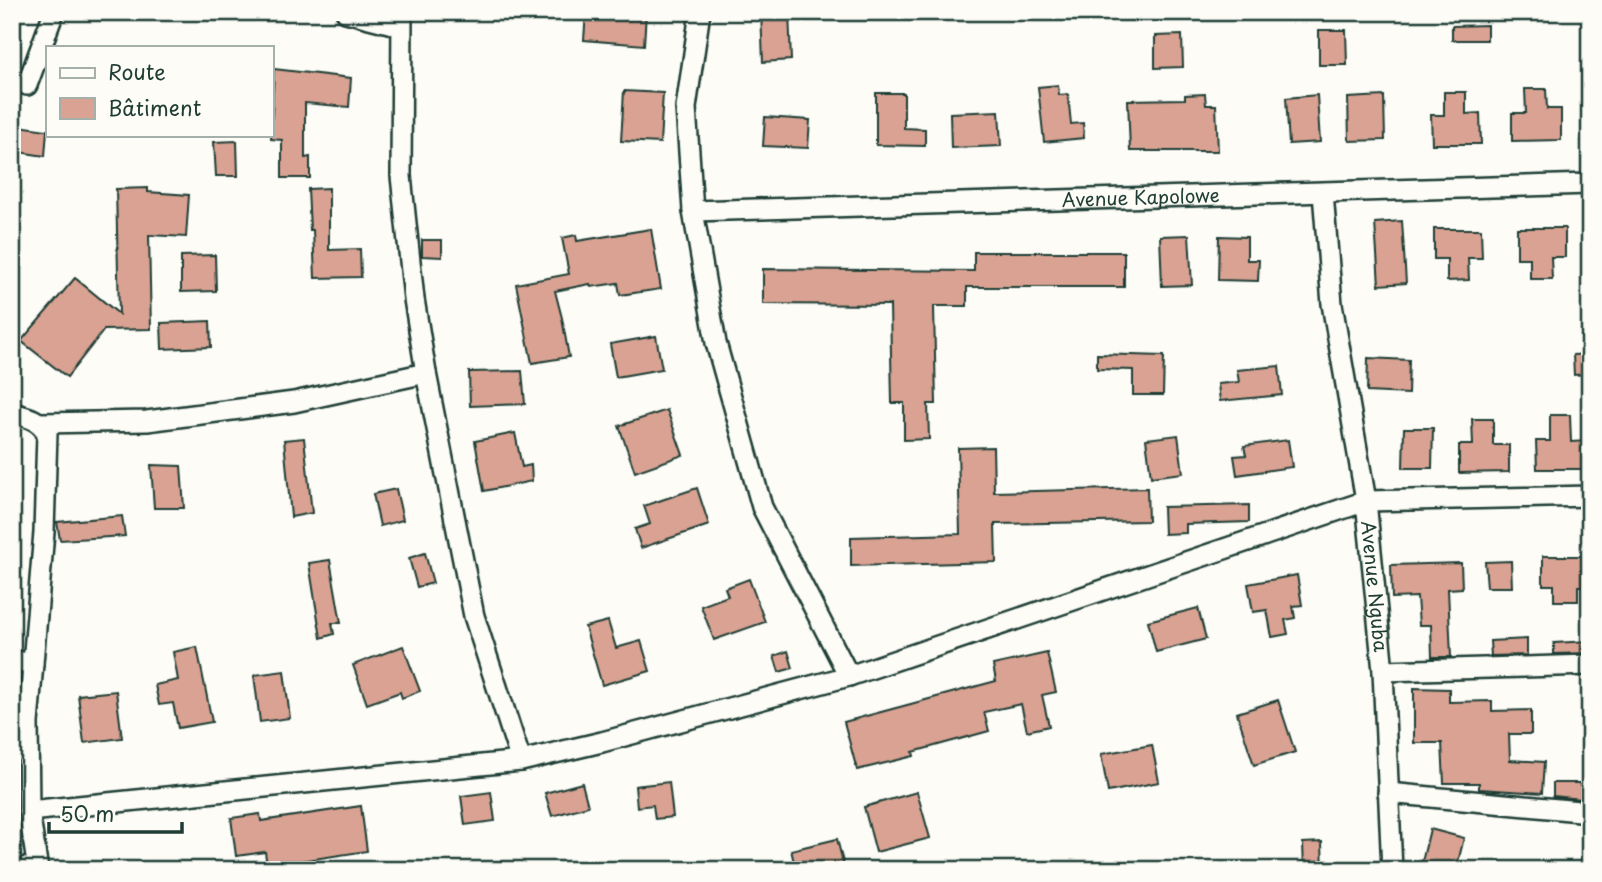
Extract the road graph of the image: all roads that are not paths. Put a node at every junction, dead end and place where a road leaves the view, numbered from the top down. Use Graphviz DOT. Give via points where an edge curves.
graph roads {
  1 [pos="54,12"];
  2 [pos="346,12"];
  3 [pos="700,12"];
  4 [pos="401,19"];
  5 [pos="27,85"];
  6 [pos="1590,184"];
  7 [pos="1323,193"];
  8 [pos="693,211"];
  9 [pos="426,373"];
  10 [pos="12,413"];
  11 [pos="41,423"];
  12 [pos="1590,496"];
  13 [pos="1366,501"];
  14 [pos="12,660"];
  15 [pos="33,664"];
  16 [pos="1590,666"];
  17 [pos="1383,671"];
  18 [pos="849,676"];
  19 [pos="521,761"];
  20 [pos="1388,793"];
  21 [pos="29,811"];
  22 [pos="1590,812"];
  23 [pos="12,867"];
  24 [pos="38,869"];
  25 [pos="1392,870"];
  1 -- 5 [label="street"];
  2 -- 4 [label="street"];
  3 -- 8 [label="street" via="687,108"];
  4 -- 9 [label="street" via="401,176"];
  6 -- 7 [label="street, Avenue Kapolowe"];
  7 -- 8 [label="street, Avenue Kapolowe"];
  7 -- 13 [label="street, Avenue Nguba" via="1332,304"];
  8 -- 18 [label="street" via="716,343 762,507"];
  9 -- 11 [label="street" via="294,402 147,421"];
  9 -- 19 [label="street" via="474,616"];
  10 -- 11 [label="street"];
  11 -- 15 [label="street" via="47,433 48,456"];
  12 -- 13 [label="street"];
  13 -- 17 [label="street, Avenue Nguba"];
  13 -- 18 [label="street"];
  14 -- 15 [label="street"];
  15 -- 21 [label="street"];
  16 -- 17 [label="street"];
  17 -- 20 [label="street, Avenue Nguba"];
  18 -- 19 [label="street"];
  19 -- 21 [label="street"];
  20 -- 22 [label="street"];
  20 -- 25 [label="street, Avenue Nguba"];
  21 -- 24 [label="street"];
  23 -- 24 [label="street"];
}
